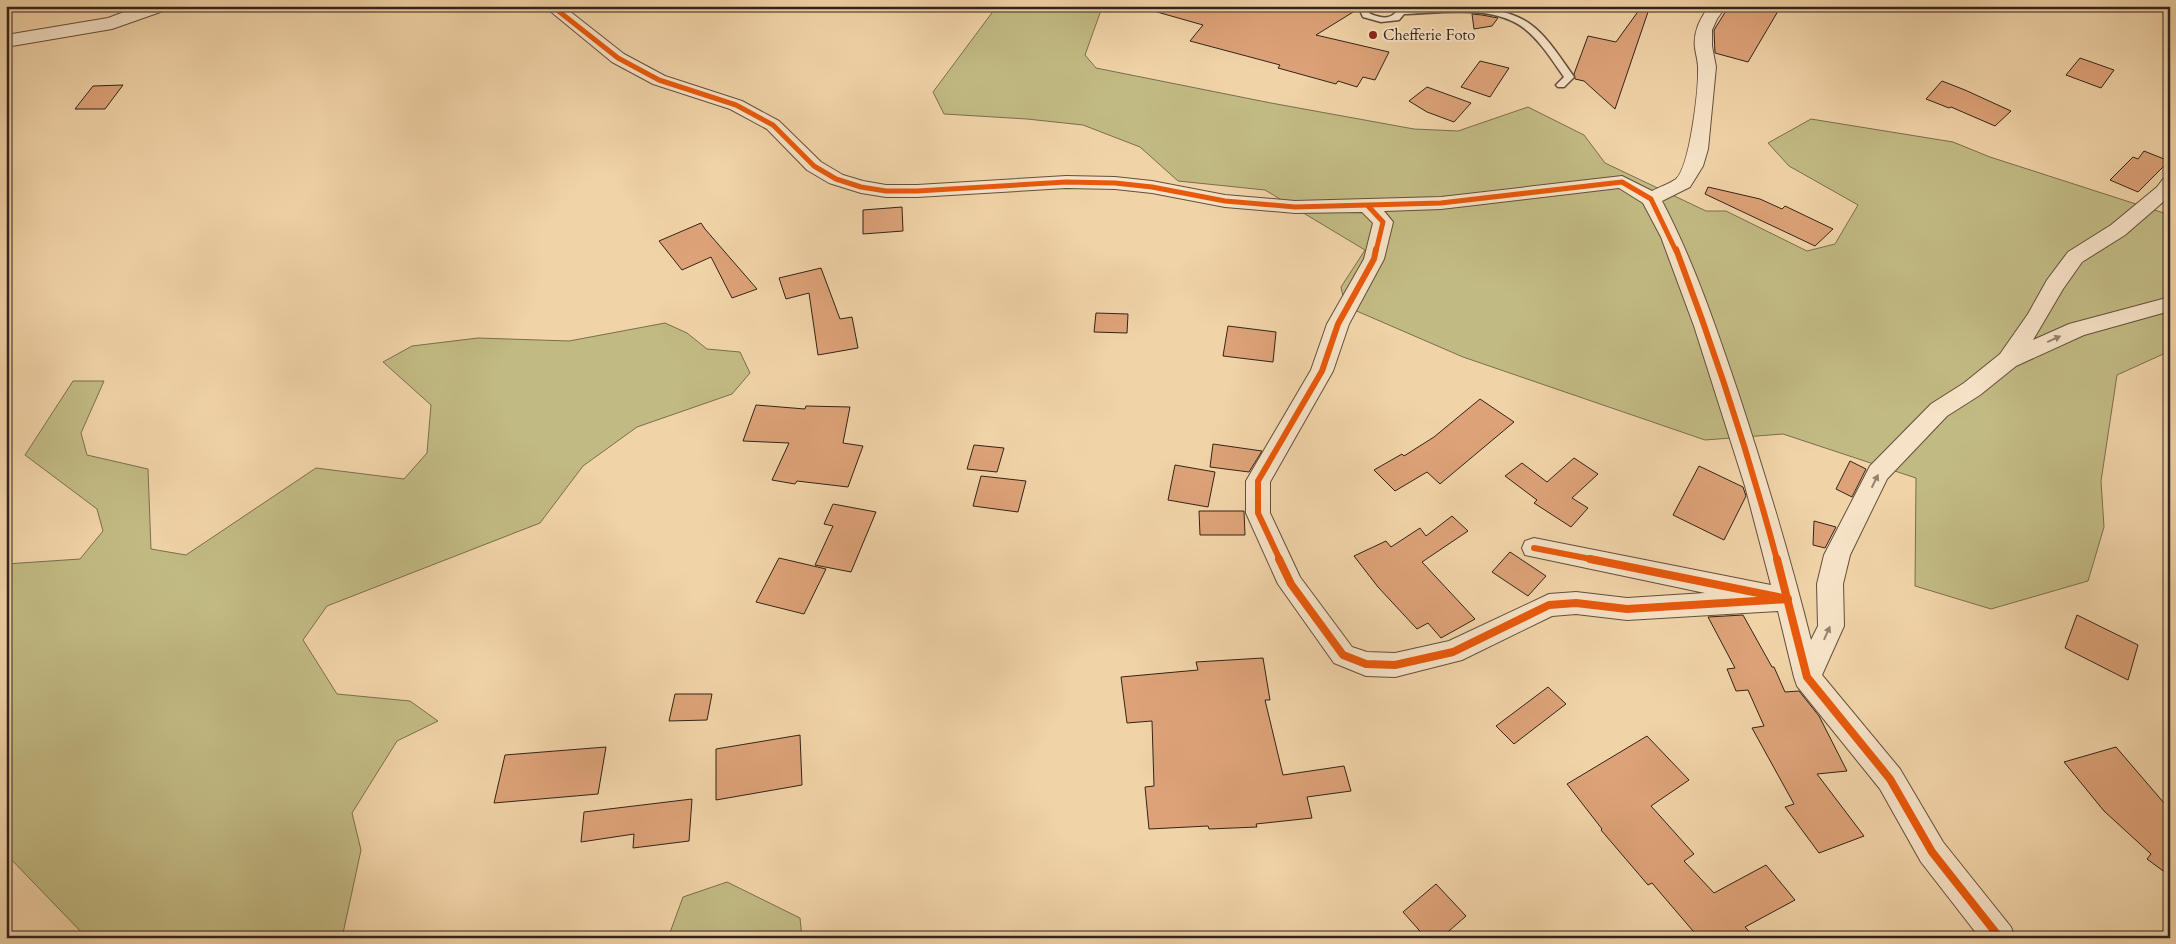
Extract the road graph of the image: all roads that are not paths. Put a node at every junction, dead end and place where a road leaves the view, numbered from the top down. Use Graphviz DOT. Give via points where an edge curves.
graph roads {
  1 [pos="159,6"];
  2 [pos="552,6"];
  3 [pos="1362,6"];
  4 [pos="1718,6"];
  5 [pos="1400,9"];
  6 [pos="6,41"];
  7 [pos="1561,85"];
  8 [pos="2170,183"];
  9 [pos="1651,199"];
  10 [pos="1368,206"];
  11 [pos="2170,304"];
  12 [pos="2008,360"];
  13 [pos="1534,548"];
  14 [pos="1788,599"];
  15 [pos="1806,677"];
  16 [pos="2000,938"];
  1 -- 6 [label="street" via="112,23"];
  2 -- 10 [label="street" via="618,58 659,80 736,105 773,125 814,166 836,179 861,187 917,192 1066,182 1115,183 1225,201 1295,208"];
  3 -- 5 [label="lane" via="1368,16 1382,20 1396,18"];
  4 -- 9 [label="street" via="1704,30 1707,67 1699,149 1694,166 1684,183"];
  5 -- 7 [label="lane" via="1508,15 1525,25 1545,44 1569,77"];
  8 -- 12 [label="street" via="2164,192 2118,230 2075,257 2054,284"];
  9 -- 10 [label="street" via="1622,182 1441,203"];
  9 -- 14 [label="street" via="1671,237 1705,326 1757,486"];
  10 -- 14 [label="street" via="1383,222 1374,259 1338,324 1322,371 1258,481 1258,513 1291,584 1343,654 1366,664 1396,665 1453,652 1548,605 1576,603 1627,609"];
  12 -- 11 [label="street, one-way" via="2077,329"];
  15 -- 12 [label="street, one-way" via="1830,626 1830,584 1837,555 1878,473 1939,410"];
  13 -- 14 [label="street"];
  14 -- 15 [label="street"];
  15 -- 16 [label="street" via="1890,778 1932,852"];
}
